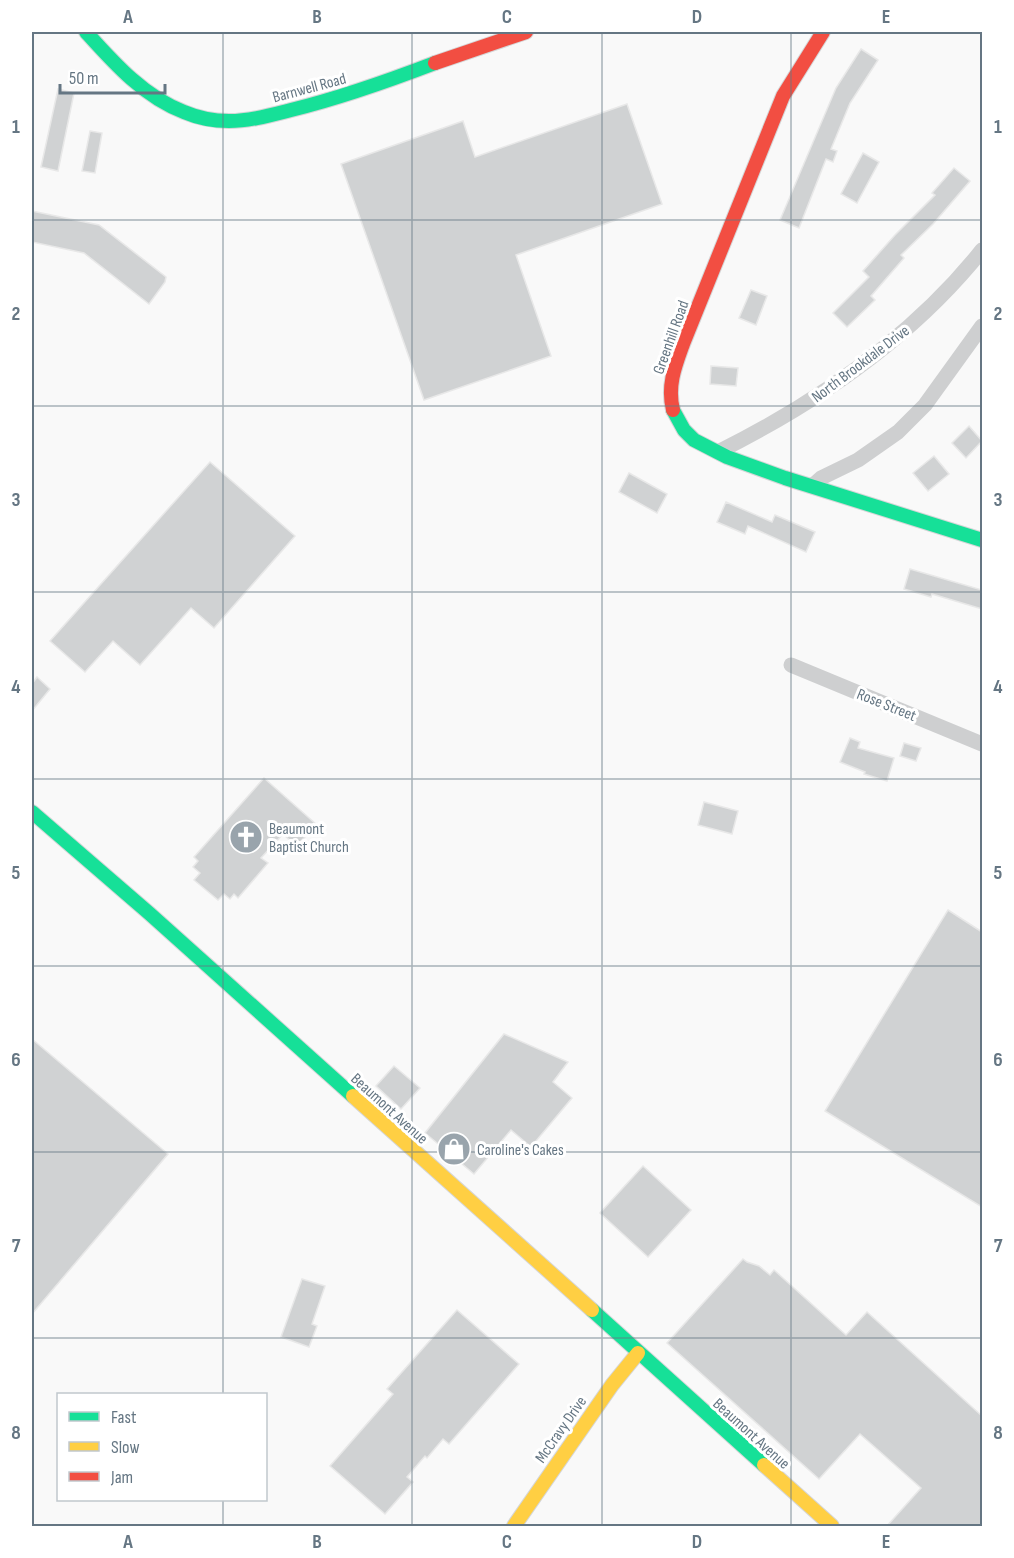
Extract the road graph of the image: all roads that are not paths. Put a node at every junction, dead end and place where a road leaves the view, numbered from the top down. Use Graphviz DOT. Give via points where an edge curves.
graph roads {
  1 [pos="86,32"];
  2 [pos="526,32"];
  3 [pos="823,32"];
  4 [pos="982,250"];
  5 [pos="982,326"];
  6 [pos="718,452"];
  7 [pos="812,486"];
  8 [pos="982,540"];
  9 [pos="791,665"];
  10 [pos="982,744"];
  11 [pos="32,812"];
  12 [pos="638,1353"];
  13 [pos="514,1527"];
  14 [pos="832,1527"];
  1 -- 2 [label="street, Barnwell Road" via="138,84 163,102 204,119 230,121 302,108 352,93"];
  3 -- 6 [label="street, Greenhill Road" via="783,96 672,373 670,394 676,417 691,436"];
  4 -- 6 [label="street, North Brookdale Drive" via="940,297 858,368 814,400"];
  5 -- 7 [label="street" via="925,405 898,432"];
  6 -- 7 [label="street, Greenhill Road" via="764,472"];
  7 -- 8 [label="street, Greenhill Road"];
  9 -- 10 [label="street, Rose Street"];
  11 -- 12 [label="street, Beaumont Avenue"];
  12 -- 13 [label="street, McCravy Drive"];
  12 -- 14 [label="street, Beaumont Avenue"];
}
